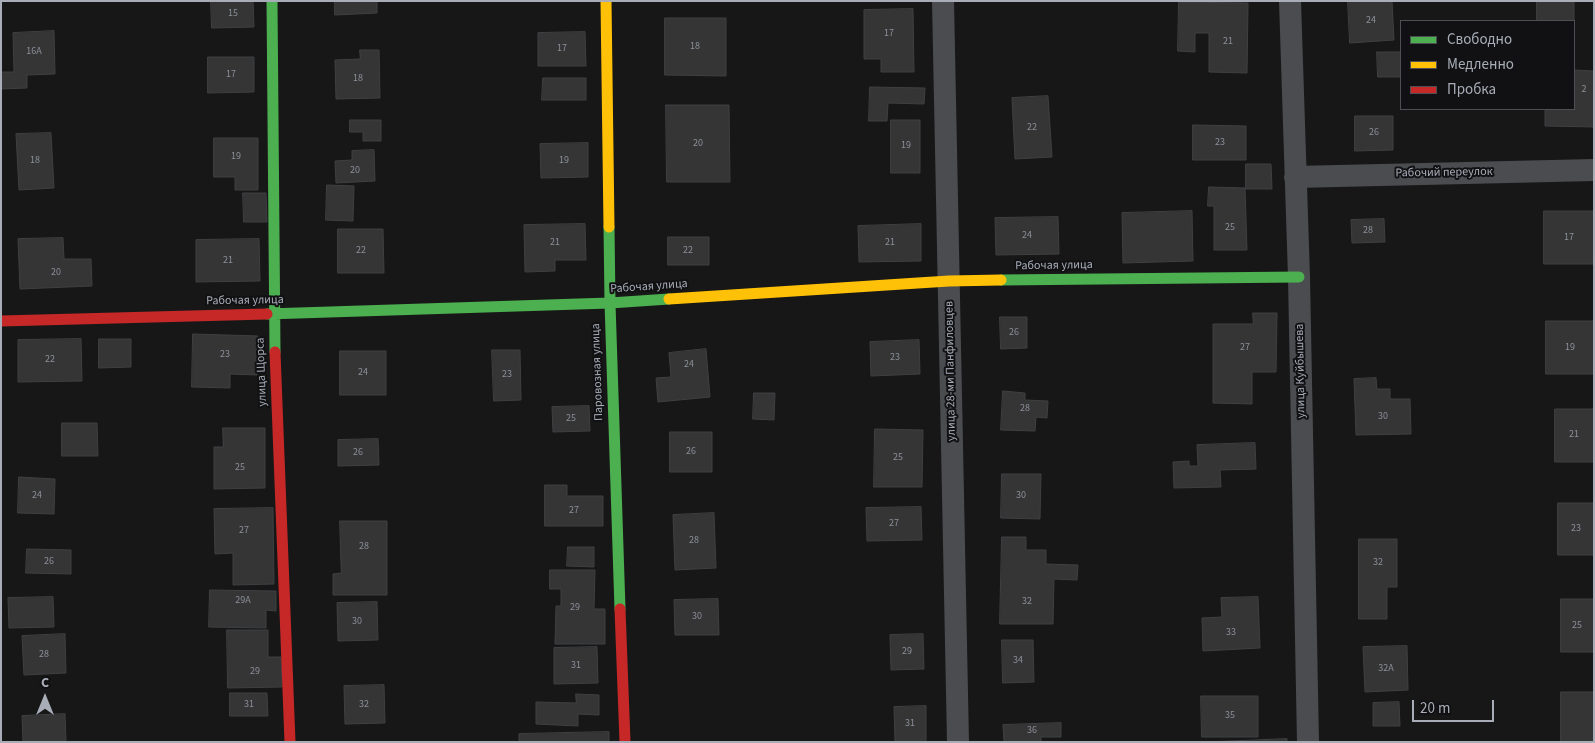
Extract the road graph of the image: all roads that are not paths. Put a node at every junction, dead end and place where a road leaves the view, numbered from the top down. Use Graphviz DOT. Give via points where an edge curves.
graph roads {
  1 [pos="272,1"];
  2 [pos="606,1"];
  3 [pos="943,1"];
  4 [pos="1290,1"];
  5 [pos="1594,170"];
  6 [pos="1295,177"];
  7 [pos="1299,277"];
  8 [pos="949,281"];
  9 [pos="610,303"];
  10 [pos="273,314"];
  11 [pos="1,321"];
  12 [pos="290,742"];
  13 [pos="625,742"];
  14 [pos="958,742"];
  15 [pos="1308,742"];
  1 -- 10 [label="street, улица Щорса"];
  2 -- 9 [label="street, Паровозная улица"];
  3 -- 8 [label="street, улица 28-ми Панфиловцев"];
  4 -- 6 [label="street, улица Куйбышева"];
  5 -- 6 [label="street, Рабочий переулок"];
  6 -- 7 [label="street, улица Куйбышева"];
  7 -- 8 [label="street, Рабочая улица"];
  7 -- 15 [label="street, улица Куйбышева"];
  8 -- 9 [label="street, Рабочая улица"];
  8 -- 14 [label="street, улица 28-ми Панфиловцев"];
  9 -- 10 [label="street, Рабочая улица"];
  9 -- 13 [label="street, Паровозная улица"];
  10 -- 11 [label="street, Рабочая улица"];
  10 -- 12 [label="street, улица Щорса"];
}
